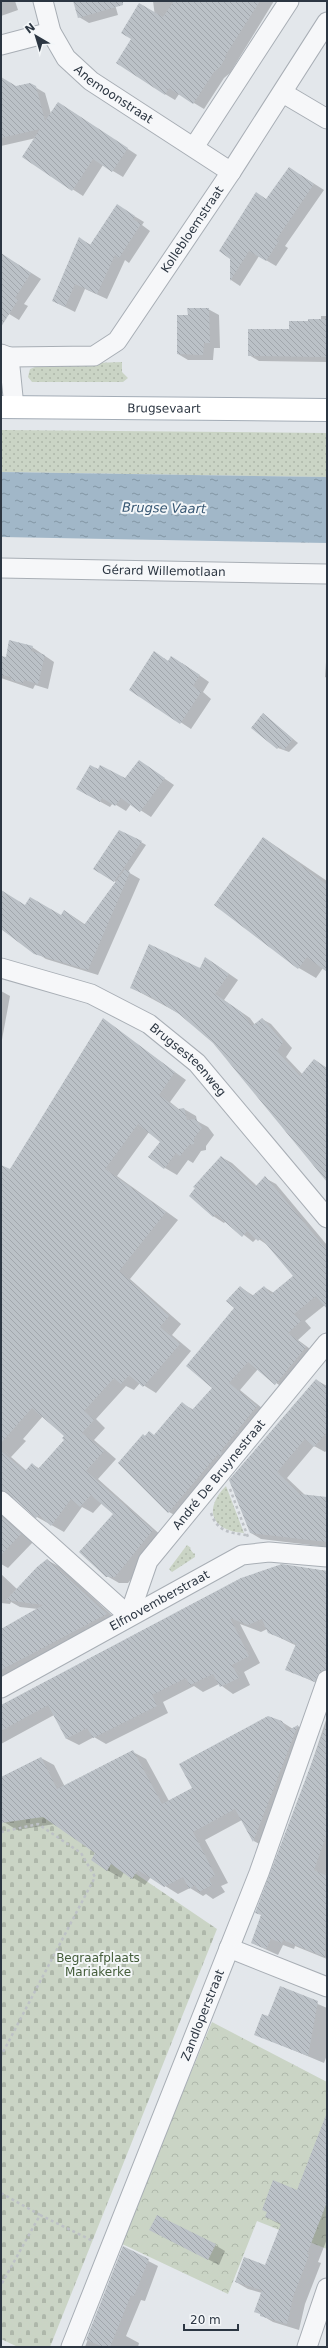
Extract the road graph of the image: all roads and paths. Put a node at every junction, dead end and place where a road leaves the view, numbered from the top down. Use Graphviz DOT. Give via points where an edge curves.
graph roads {
  1 [pos="43,1"];
  2 [pos="289,1"];
  3 [pos="327,22"];
  4 [pos="51,32"];
  5 [pos="1,45"];
  6 [pos="284,92"];
  7 [pos="327,120"];
  8 [pos="194,147"];
  9 [pos="231,172"];
  10 [pos="5,356"];
  11 [pos="8,407"];
  12 [pos="327,410"];
  13 [pos="1,568"];
  14 [pos="327,574"];
  15 [pos="1,968"];
  16 [pos="327,1218"];
  17 [pos="327,1343"];
  18 [pos="223,1470"];
  19 [pos="1,1501"];
  20 [pos="211,1505"];
  21 [pos="247,1535"];
  22 [pos="254,1553"];
  23 [pos="327,1557"];
  24 [pos="129,1616"];
  25 [pos="327,1680"];
  26 [pos="1,1688"];
  27 [pos="1,1832"];
  28 [pos="229,1948"];
  29 [pos="327,1987"];
  30 [pos="1,2056"];
  31 [pos="1,2194"];
  32 [pos="40,2215"];
  33 [pos="109,2248"];
  34 [pos="1,2285"];
  35 [pos="327,2288"];
  36 [pos="71,2347"];
  37 [pos="307,2347"];
  1 -- 4 [label="street, Anemoonstraat"];
  2 -- 8 [label="street"];
  3 -- 6 [label="street, Kollebloemstraat"];
  4 -- 5 [label="street"];
  4 -- 8 [label="street, Anemoonstraat" via="66,58 91,81"];
  6 -- 7 [label="street"];
  6 -- 9 [label="street, Kollebloemstraat"];
  8 -- 9 [label="street, Anemoonstraat"];
  9 -- 10 [label="street, Kollebloemstraat" via="117,341 94,356"];
  10 -- 11 [label="street"];
  11 -- 12 [label="main road, Brugsevaart"];
  13 -- 14 [label="street, Gérard Willemotlaan"];
  15 -- 16 [label="street, Brugsesteenweg" via="90,994 149,1024 197,1063"];
  17 -- 18 [label="street, André De Bruynestraat"];
  18 -- 21 [label="path"];
  18 -- 24 [label="street, André De Bruynestraat" via="148,1561"];
  19 -- 24 [label="street"];
  20 -- 21 [label="path" via="214,1521 224,1531"];
  21 -- 22 [label="path"];
  22 -- 23 [label="street, Elfnovemberstraat"];
  22 -- 24 [label="street, Elfnovemberstraat" via="242,1555"];
  24 -- 26 [label="street, Elfnovemberstraat"];
  25 -- 28 [label="street, Zandloperstraat" via="259,1873"];
  27 -- 30 [label="path" via="38,1824 81,1853 95,1877"];
  28 -- 29 [label="street"];
  28 -- 33 [label="street, Zandloperstraat"];
  31 -- 32 [label="path"];
  32 -- 33 [label="path"];
  32 -- 34 [label="path"];
  33 -- 36 [label="street, Zandloperstraat"];
  35 -- 37 [label="street"];
}
